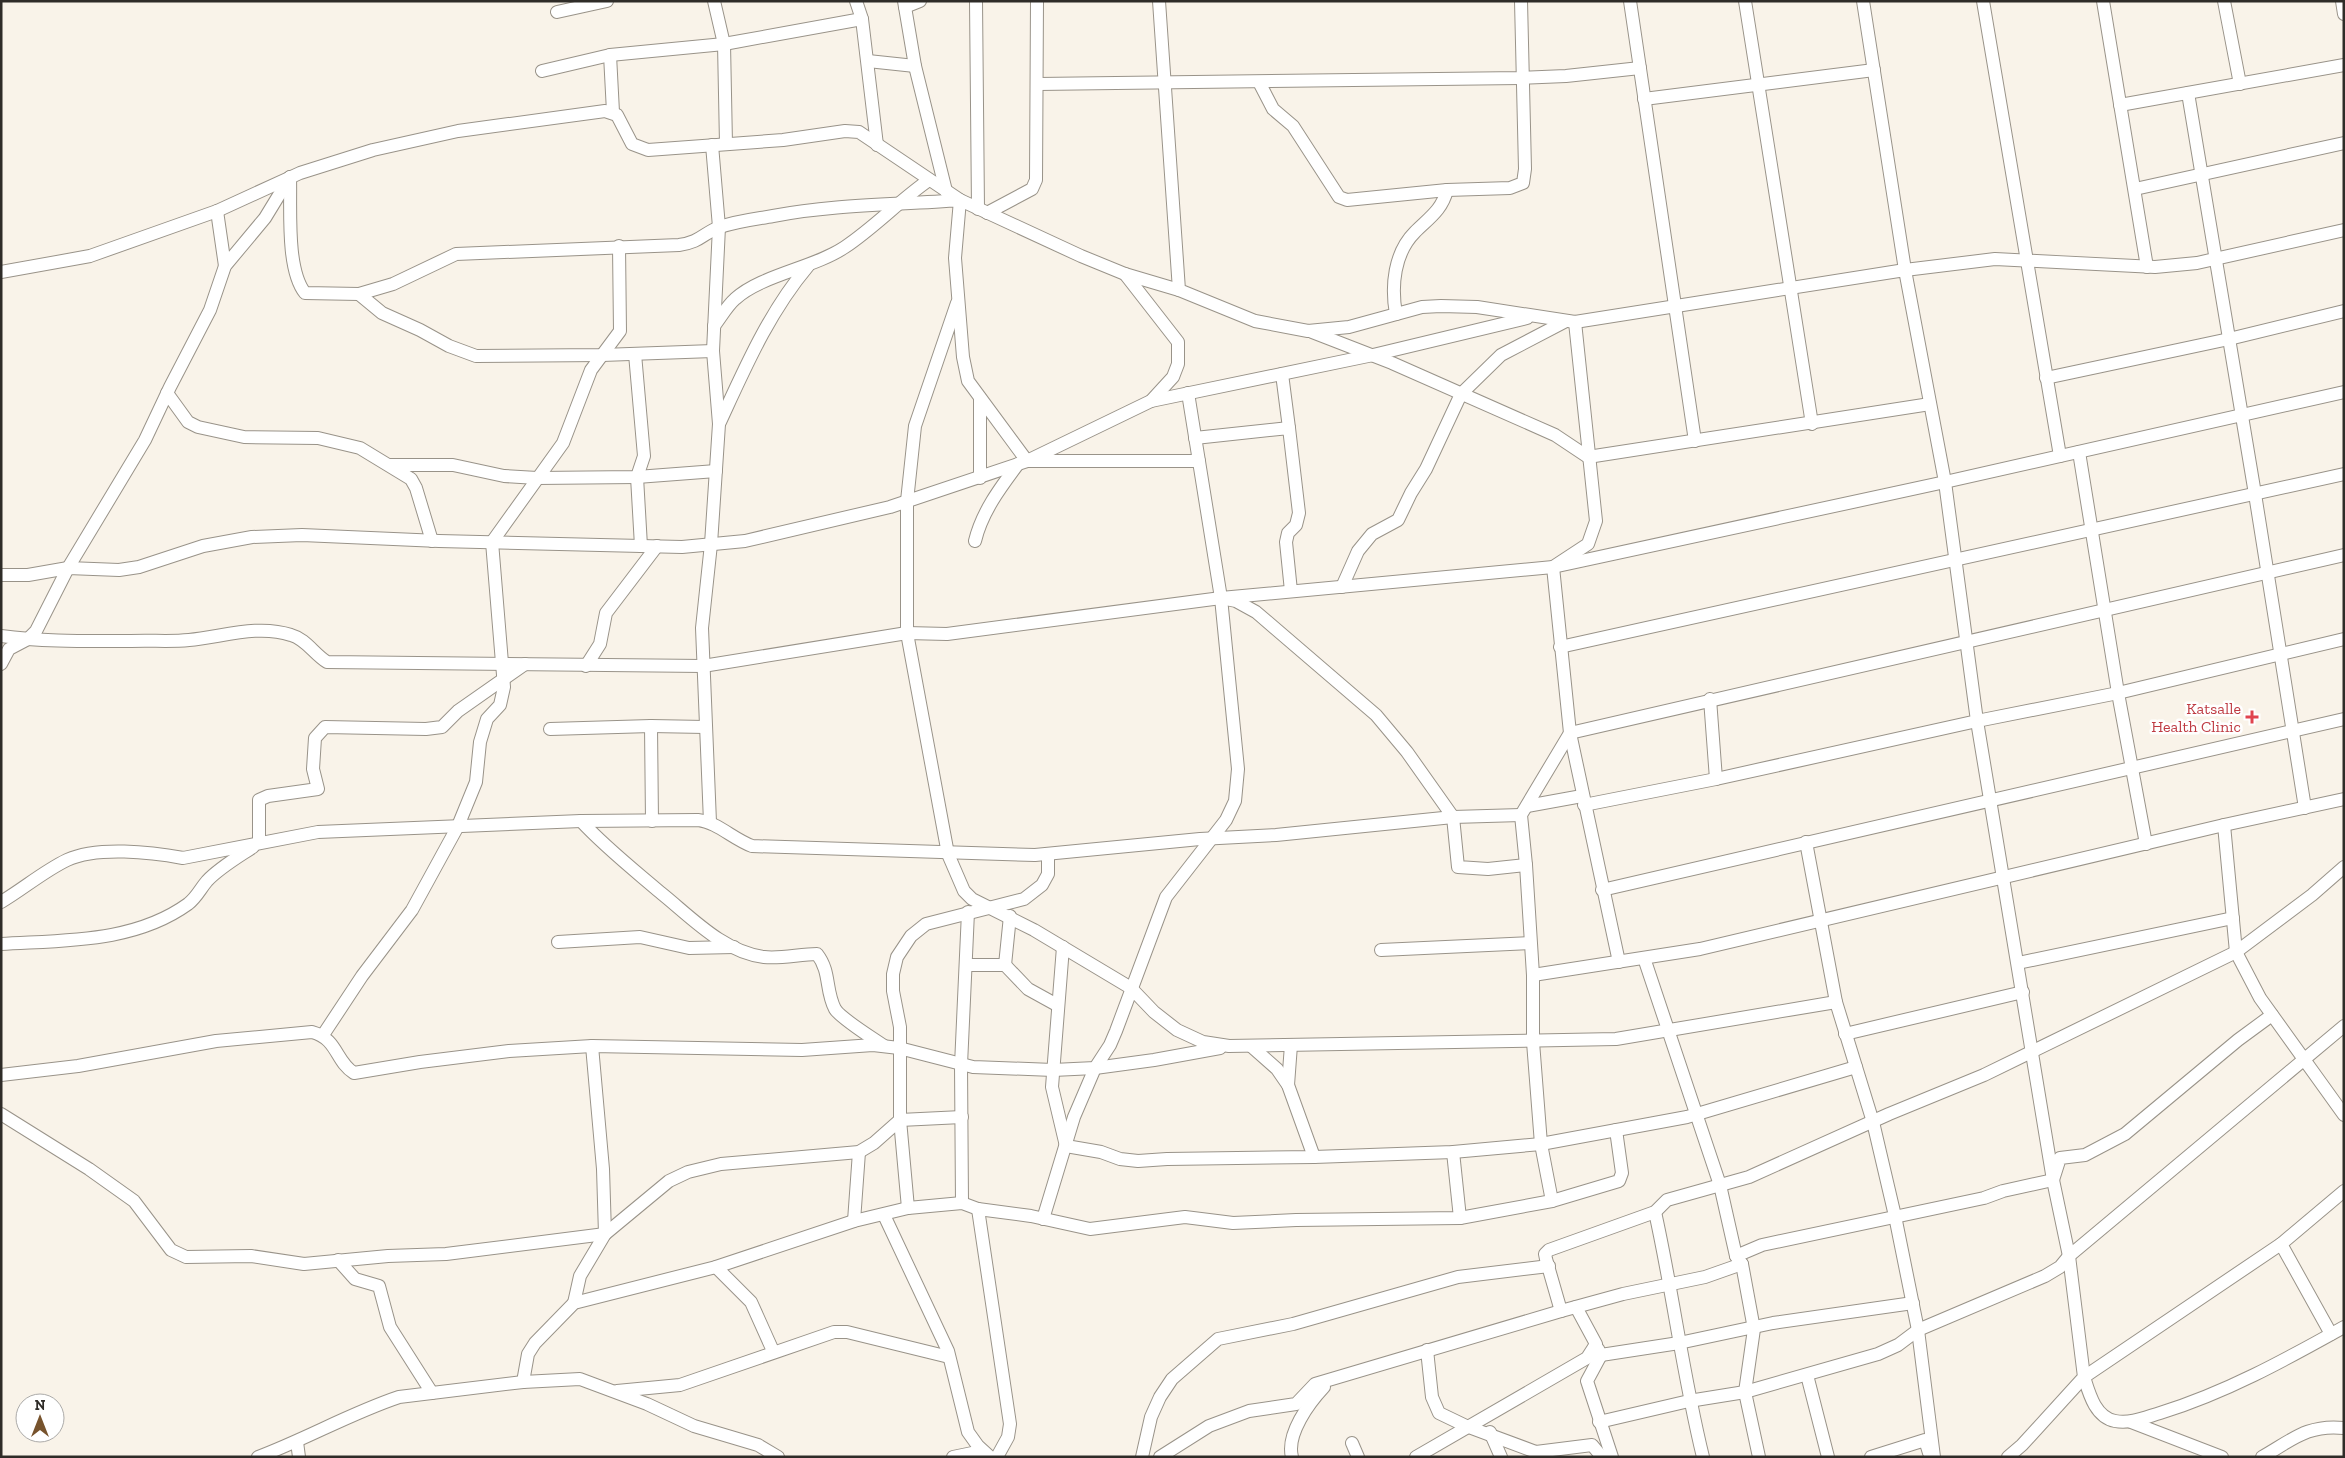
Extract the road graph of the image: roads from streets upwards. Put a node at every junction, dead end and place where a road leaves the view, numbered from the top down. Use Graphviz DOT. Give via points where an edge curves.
graph roads {
  1 [pos="607,1"];
  2 [pos="714,1"];
  3 [pos="856,1"];
  4 [pos="920,1"];
  5 [pos="976,1"];
  6 [pos="1037,1"];
  7 [pos="1158,1"];
  8 [pos="1521,1"];
  9 [pos="1630,1"];
  10 [pos="1745,1"];
  11 [pos="1863,1"];
  12 [pos="1984,1"];
  13 [pos="2102,1"];
  14 [pos="2224,1"];
  15 [pos="2342,1"];
  16 [pos="905,4"];
  17 [pos="557,12"];
  18 [pos="2344,14"];
  19 [pos="862,19"];
  20 [pos="724,44"];
  21 [pos="610,55"];
  22 [pos="868,61"];
  23 [pos="2344,65"];
  24 [pos="915,66"];
  25 [pos="1640,68"];
  26 [pos="1874,70"];
  27 [pos="542,71"];
  28 [pos="1521,78"];
  29 [pos="1163,82"];
  30 [pos="1259,82"];
  31 [pos="1758,83"];
  32 [pos="1038,84"];
  33 [pos="2240,84"];
  34 [pos="2188,93"];
  35 [pos="1644,98"];
  36 [pos="2120,105"];
  37 [pos="613,112"];
  38 [pos="2344,143"];
  39 [pos="726,144"];
  40 [pos="712,145"];
  41 [pos="877,145"];
  42 [pos="2202,175"];
  43 [pos="290,177"];
  44 [pos="929,180"];
  45 [pos="2135,189"];
  46 [pos="1447,190"];
  47 [pos="946,191"];
  48 [pos="960,200"];
  49 [pos="895,205"];
  50 [pos="217,211"];
  51 [pos="983,211"];
  52 [pos="719,227"];
  53 [pos="2344,230"];
  54 [pos="619,246"];
  55 [pos="2216,258"];
  56 [pos="2026,259"];
  57 [pos="225,266"];
  58 [pos="808,266"];
  59 [pos="2147,267"];
  60 [pos="1905,270"];
  61 [pos="1,272"];
  62 [pos="1125,274"];
  63 [pos="1792,288"];
  64 [pos="1179,290"];
  65 [pos="359,294"];
  66 [pos="957,303"];
  67 [pos="1676,306"];
  68 [pos="2344,311"];
  69 [pos="1396,314"];
  70 [pos="1534,316"];
  71 [pos="1570,322"];
  72 [pos="714,326"];
  73 [pos="1308,331"];
  74 [pos="2229,339"];
  75 [pos="713,351"];
  76 [pos="635,354"];
  77 [pos="602,355"];
  78 [pos="1373,355"];
  79 [pos="1282,374"];
  80 [pos="2046,378"];
  81 [pos="2344,392"];
  82 [pos="167,394"];
  83 [pos="1188,394"];
  84 [pos="1461,394"];
  85 [pos="980,398"];
  86 [pos="1151,401"];
  87 [pos="1930,404"];
  88 [pos="2241,415"];
  89 [pos="719,424"];
  90 [pos="1812,424"];
  91 [pos="1289,428"];
  92 [pos="1195,438"];
  93 [pos="1695,441"];
  94 [pos="2079,452"];
  95 [pos="2060,456"];
  96 [pos="1588,457"];
  97 [pos="1199,461"];
  98 [pos="1023,462"];
  99 [pos="389,465"];
  100 [pos="716,471"];
  101 [pos="2344,474"];
  102 [pos="637,477"];
  103 [pos="537,478"];
  104 [pos="980,478"];
  105 [pos="1945,482"];
  106 [pos="2255,494"];
  107 [pos="907,502"];
  108 [pos="2092,530"];
  109 [pos="432,541"];
  110 [pos="975,541"];
  111 [pos="492,542"];
  112 [pos="711,544"];
  113 [pos="641,546"];
  114 [pos="657,546"];
  115 [pos="2344,555"];
  116 [pos="1956,560"];
  117 [pos="1553,567"];
  118 [pos="68,568"];
  119 [pos="2267,572"];
  120 [pos="1,575"];
  121 [pos="1342,586"];
  122 [pos="1291,591"];
  123 [pos="1221,598"];
  124 [pos="2105,610"];
  125 [pos="907,633"];
  126 [pos="1,636"];
  127 [pos="2344,639"];
  128 [pos="28,640"];
  129 [pos="1966,642"];
  130 [pos="1560,647"];
  131 [pos="2280,654"];
  132 [pos="503,663"];
  133 [pos="1,664"];
  134 [pos="525,664"];
  135 [pos="586,666"];
  136 [pos="703,666"];
  137 [pos="504,680"];
  138 [pos="2118,693"];
  139 [pos="1710,700"];
  140 [pos="2344,719"];
  141 [pos="1977,721"];
  142 [pos="651,726"];
  143 [pos="705,727"];
  144 [pos="550,729"];
  145 [pos="2292,731"];
  146 [pos="1570,733"];
  147 [pos="2132,768"];
  148 [pos="1716,780"];
  149 [pos="2344,799"];
  150 [pos="1583,800"];
  151 [pos="1990,800"];
  152 [pos="2305,808"];
  153 [pos="1524,810"];
  154 [pos="1453,817"];
  155 [pos="581,821"];
  156 [pos="652,821"];
  157 [pos="710,822"];
  158 [pos="2224,825"];
  159 [pos="458,826"];
  160 [pos="1211,839"];
  161 [pos="259,842"];
  162 [pos="1806,842"];
  163 [pos="2146,844"];
  164 [pos="948,854"];
  165 [pos="1048,854"];
  166 [pos="1526,865"];
  167 [pos="2344,867"];
  168 [pos="2003,877"];
  169 [pos="1602,890"];
  170 [pos="1,902"];
  171 [pos="989,908"];
  172 [pos="968,912"];
  173 [pos="1010,916"];
  174 [pos="2233,918"];
  175 [pos="1821,920"];
  176 [pos="558,942"];
  177 [pos="1530,943"];
  178 [pos="1,944"];
  179 [pos="734,947"];
  180 [pos="1063,947"];
  181 [pos="1381,950"];
  182 [pos="2236,952"];
  183 [pos="1644,958"];
  184 [pos="1619,962"];
  185 [pos="2018,963"];
  186 [pos="966,965"];
  187 [pos="1005,965"];
  188 [pos="1533,975"];
  189 [pos="1131,988"];
  190 [pos="2023,992"];
  191 [pos="1836,1002"];
  192 [pos="1057,1005"];
  193 [pos="2272,1014"];
  194 [pos="2344,1026"];
  195 [pos="1670,1031"];
  196 [pos="1845,1034"];
  197 [pos="323,1035"];
  198 [pos="1533,1042"];
  199 [pos="1291,1045"];
  200 [pos="592,1046"];
  201 [pos="884,1046"];
  202 [pos="1229,1046"];
  203 [pos="1251,1046"];
  204 [pos="899,1048"];
  205 [pos="2033,1052"];
  206 [pos="2305,1060"];
  207 [pos="961,1065"];
  208 [pos="1856,1067"];
  209 [pos="1095,1068"];
  210 [pos="1053,1070"];
  211 [pos="1,1075"];
  212 [pos="1288,1084"];
  213 [pos="1,1114"];
  214 [pos="1696,1114"];
  215 [pos="2344,1115"];
  216 [pos="962,1117"];
  217 [pos="900,1120"];
  218 [pos="1873,1122"];
  219 [pos="1616,1130"];
  220 [pos="1541,1144"];
  221 [pos="1066,1146"];
  222 [pos="859,1152"];
  223 [pos="1453,1152"];
  224 [pos="1314,1157"];
  225 [pos="2053,1180"];
  226 [pos="1720,1185"];
  227 [pos="2344,1191"];
  228 [pos="1552,1201"];
  229 [pos="962,1203"];
  230 [pos="908,1208"];
  231 [pos="978,1209"];
  232 [pos="1655,1212"];
  233 [pos="884,1215"];
  234 [pos="1895,1216"];
  235 [pos="1460,1218"];
  236 [pos="1043,1219"];
  237 [pos="854,1222"];
  238 [pos="605,1234"];
  239 [pos="2281,1244"];
  240 [pos="2069,1256"];
  241 [pos="338,1260"];
  242 [pos="1739,1260"];
  243 [pos="1549,1266"];
  244 [pos="716,1267"];
  245 [pos="1671,1284"];
  246 [pos="574,1303"];
  247 [pos="1913,1303"];
  248 [pos="1576,1307"];
  249 [pos="1561,1311"];
  250 [pos="2344,1328"];
  251 [pos="1754,1329"];
  252 [pos="1918,1330"];
  253 [pos="2331,1334"];
  254 [pos="1679,1343"];
  255 [pos="1427,1350"];
  256 [pos="1598,1350"];
  257 [pos="773,1351"];
  258 [pos="949,1357"];
  259 [pos="1807,1375"];
  260 [pos="2084,1376"];
  261 [pos="1332,1379"];
  262 [pos="523,1382"];
  263 [pos="614,1391"];
  264 [pos="1745,1392"];
  265 [pos="432,1393"];
  266 [pos="1689,1401"];
  267 [pos="1483,1416"];
  268 [pos="1599,1422"];
  269 [pos="2131,1422"];
  270 [pos="1466,1426"];
  271 [pos="2344,1428"];
  272 [pos="1492,1436"];
  273 [pos="297,1442"];
  274 [pos="1352,1443"];
  275 [pos="2022,1445"];
  276 [pos="986,1454"];
  277 [pos="258,1457"];
  278 [pos="299,1457"];
  279 [pos="778,1457"];
  280 [pos="954,1457"];
  281 [pos="997,1457"];
  282 [pos="1142,1457"];
  283 [pos="1160,1457"];
  284 [pos="1292,1457"];
  285 [pos="1358,1457"];
  286 [pos="1416,1457"];
  287 [pos="1502,1457"];
  288 [pos="1602,1457"];
  289 [pos="1612,1457"];
  290 [pos="1703,1457"];
  291 [pos="1759,1457"];
  292 [pos="1828,1457"];
  293 [pos="1871,1457"];
  294 [pos="1933,1457"];
  295 [pos="2008,1457"];
  296 [pos="2029,1457"];
  297 [pos="2222,1457"];
  298 [pos="2262,1457"];
  1 -- 17 [label="street"];
  2 -- 20 [label="street"];
  3 -- 19 [label="street"];
  4 -- 16 [label="street"];
  5 -- 51 [label="street"];
  6 -- 32 [label="street"];
  7 -- 29 [label="street"];
  8 -- 28 [label="street"];
  9 -- 25 [label="street"];
  10 -- 31 [label="street"];
  11 -- 26 [label="street"];
  12 -- 56 [label="street"];
  13 -- 36 [label="street"];
  14 -- 33 [label="street"];
  15 -- 18 [label="street"];
  16 -- 24 [label="street"];
  19 -- 20 [label="street"];
  19 -- 22 [label="street"];
  20 -- 21 [label="street"];
  20 -- 39 [label="street"];
  21 -- 27 [label="street"];
  21 -- 37 [label="street"];
  22 -- 24 [label="street"];
  22 -- 41 [label="street"];
  23 -- 33 [label="street"];
  24 -- 47 [label="street"];
  25 -- 28 [label="street"];
  25 -- 35 [label="street"];
  26 -- 31 [label="street"];
  26 -- 60 [label="street"];
  28 -- 30 [label="street"];
  28 -- 46 [label="street" via="1523,183 1510,188"];
  29 -- 30 [label="street"];
  29 -- 32 [label="street"];
  29 -- 64 [label="street"];
  30 -- 46 [label="street" via="1273,109 1293,126 1339,197 1347,200"];
  31 -- 35 [label="street"];
  31 -- 63 [label="street"];
  32 -- 51 [label="street" via="1036,180 1032,189"];
  33 -- 34 [label="street"];
  34 -- 36 [label="street"];
  34 -- 42 [label="street"];
  35 -- 67 [label="street"];
  36 -- 45 [label="street"];
  37 -- 40 [label="street" via="632,144 640,148"];
  37 -- 43 [label="street" via="605,110 458,131 373,150"];
  38 -- 42 [label="street"];
  39 -- 40 [label="street"];
  39 -- 41 [label="street" via="783,140 845,130 859,132"];
  40 -- 52 [label="street"];
  41 -- 44 [label="street"];
  42 -- 45 [label="street"];
  42 -- 55 [label="street"];
  43 -- 50 [label="street"];
  43 -- 57 [label="street" via="265,218"];
  43 -- 65 [label="street" via="298,285 305,293"];
  44 -- 47 [label="street"];
  44 -- 49 [label="street"];
  45 -- 59 [label="street"];
  46 -- 69 [label="street" via="1436,214 1405,243 1398,259 1393,294"];
  47 -- 48 [label="street"];
  48 -- 49 [label="street"];
  48 -- 51 [label="street"];
  48 -- 66 [label="street" via="955,258"];
  49 -- 52 [label="street" via="863,204 774,215"];
  49 -- 58 [label="street" via="845,247"];
  50 -- 57 [label="street"];
  50 -- 61 [label="street" via="90,256"];
  51 -- 62 [label="street"];
  52 -- 54 [label="street" via="694,243"];
  52 -- 72 [label="street"];
  53 -- 55 [label="street"];
  54 -- 65 [label="street" via="456,254 393,284"];
  54 -- 77 [label="street" via="620,331"];
  55 -- 59 [label="street" via="2197,263"];
  55 -- 74 [label="street"];
  56 -- 59 [label="street"];
  56 -- 60 [label="street" via="1995,258"];
  56 -- 80 [label="street"];
  57 -- 82 [label="street" via="210,310"];
  58 -- 72 [label="street" via="746,291 735,299"];
  58 -- 89 [label="street" via="778,306"];
  60 -- 63 [label="street"];
  60 -- 87 [label="street"];
  62 -- 64 [label="street"];
  62 -- 86 [label="street" via="1178,342 1178,364 1173,377"];
  63 -- 67 [label="street"];
  63 -- 90 [label="street"];
  64 -- 73 [label="street" via="1255,321"];
  65 -- 77 [label="street" via="382,313 476,356"];
  66 -- 85 [label="street" via="968,381"];
  66 -- 107 [label="street" via="915,426"];
  67 -- 71 [label="street"];
  67 -- 93 [label="street"];
  68 -- 74 [label="street"];
  69 -- 70 [label="street" via="1441,306 1477,307"];
  69 -- 73 [label="street" via="1349,327"];
  70 -- 71 [label="street"];
  70 -- 78 [label="street"];
  71 -- 84 [label="street" via="1501,355"];
  71 -- 96 [label="street"];
  72 -- 75 [label="street"];
  73 -- 78 [label="street"];
  74 -- 80 [label="street"];
  74 -- 88 [label="street"];
  75 -- 76 [label="street"];
  75 -- 89 [label="street"];
  76 -- 77 [label="street"];
  76 -- 102 [label="street" via="644,456"];
  77 -- 103 [label="street" via="591,370 563,443"];
  78 -- 79 [label="street"];
  78 -- 84 [label="street"];
  79 -- 83 [label="street"];
  79 -- 91 [label="street"];
  80 -- 95 [label="street"];
  81 -- 88 [label="street"];
  82 -- 99 [label="street" via="188,422 198,427 244,437 318,438 339,442 360,448"];
  82 -- 118 [label="street" via="145,440"];
  83 -- 86 [label="street"];
  83 -- 92 [label="street"];
  84 -- 96 [label="street" via="1555,435"];
  84 -- 121 [label="street" via="1398,520 1372,534"];
  85 -- 98 [label="street"];
  85 -- 104 [label="street"];
  86 -- 98 [label="street"];
  87 -- 90 [label="street"];
  87 -- 105 [label="street"];
  88 -- 94 [label="street"];
  88 -- 106 [label="street"];
  89 -- 100 [label="street"];
  90 -- 93 [label="street"];
  91 -- 92 [label="street"];
  91 -- 122 [label="street" via="1299,513 1286,542"];
  92 -- 97 [label="street"];
  93 -- 96 [label="street"];
  94 -- 95 [label="street"];
  94 -- 108 [label="street"];
  95 -- 105 [label="street"];
  96 -- 117 [label="street" via="1596,521 1593,533 1588,544"];
  97 -- 98 [label="street"];
  97 -- 123 [label="street"];
  98 -- 104 [label="street"];
  98 -- 110 [label="street" via="997,492"];
  99 -- 103 [label="street" via="453,465 504,476"];
  99 -- 109 [label="street" via="411,479"];
  100 -- 102 [label="street"];
  100 -- 112 [label="street"];
  101 -- 106 [label="street"];
  102 -- 103 [label="street"];
  102 -- 113 [label="street"];
  103 -- 111 [label="street"];
  104 -- 107 [label="street"];
  105 -- 116 [label="street"];
  105 -- 117 [label="street"];
  106 -- 108 [label="street"];
  106 -- 119 [label="street"];
  107 -- 112 [label="street" via="745,541"];
  107 -- 125 [label="street"];
  108 -- 116 [label="street"];
  108 -- 124 [label="street"];
  109 -- 111 [label="street"];
  109 -- 118 [label="street" via="302,535 252,537 203,546 139,567 119,570"];
  111 -- 113 [label="street"];
  111 -- 132 [label="street"];
  112 -- 114 [label="street"];
  112 -- 136 [label="street" via="702,628"];
  113 -- 114 [label="street"];
  114 -- 135 [label="street" via="606,613 600,644"];
  115 -- 119 [label="street"];
  116 -- 129 [label="street"];
  116 -- 130 [label="street"];
  117 -- 121 [label="street"];
  117 -- 130 [label="street"];
  118 -- 120 [label="street" via="28,575"];
  118 -- 128 [label="street" via="36,631"];
  119 -- 124 [label="street"];
  119 -- 131 [label="street"];
  121 -- 122 [label="street"];
  122 -- 123 [label="street"];
  123 -- 125 [label="street" via="967,632"];
  123 -- 154 [label="street" via="1236,601 1256,612 1376,714"];
  123 -- 160 [label="street" via="1238,769 1235,801 1226,820"];
  124 -- 129 [label="street"];
  124 -- 138 [label="street"];
  125 -- 136 [label="street"];
  125 -- 164 [label="street"];
  126 -- 128 [label="street"];
  127 -- 131 [label="street"];
  128 -- 132 [label="street" via="188,640 272,630 293,635 327,662"];
  128 -- 133 [label="street" via="9,649"];
  129 -- 139 [label="street"];
  129 -- 141 [label="street"];
  130 -- 146 [label="street"];
  131 -- 138 [label="street"];
  131 -- 145 [label="street"];
  132 -- 134 [label="street"];
  132 -- 137 [label="street"];
  134 -- 135 [label="street"];
  134 -- 137 [label="street"];
  135 -- 136 [label="street"];
  136 -- 143 [label="street"];
  137 -- 159 [label="street" via="500,705 487,719 480,742 476,782"];
  137 -- 161 [label="street" via="458,711 442,727 325,727 315,738 313,769 318,789 259,800"];
  138 -- 141 [label="street"];
  138 -- 147 [label="street"];
  139 -- 146 [label="street"];
  139 -- 148 [label="street"];
  140 -- 145 [label="street"];
  141 -- 148 [label="street"];
  141 -- 151 [label="street"];
  142 -- 143 [label="street"];
  142 -- 144 [label="street"];
  142 -- 156 [label="street"];
  143 -- 157 [label="street"];
  145 -- 147 [label="street"];
  145 -- 152 [label="street"];
  146 -- 150 [label="street"];
  146 -- 153 [label="street"];
  147 -- 151 [label="street"];
  147 -- 163 [label="street"];
  148 -- 150 [label="street"];
  149 -- 152 [label="street"];
  150 -- 153 [label="street"];
  150 -- 169 [label="street"];
  151 -- 162 [label="street"];
  151 -- 168 [label="street"];
  152 -- 158 [label="street"];
  153 -- 154 [label="street"];
  153 -- 166 [label="street"];
  154 -- 160 [label="street"];
  154 -- 166 [label="street" via="1458,867 1488,869"];
  155 -- 156 [label="street"];
  155 -- 159 [label="street"];
  155 -- 179 [label="street" via="623,862 708,931"];
  156 -- 157 [label="street"];
  157 -- 164 [label="street" via="738,841 752,846"];
  158 -- 163 [label="street"];
  158 -- 174 [label="street"];
  159 -- 161 [label="street" via="318,832"];
  159 -- 197 [label="street" via="412,910"];
  160 -- 165 [label="street"];
  160 -- 189 [label="street" via="1166,897"];
  161 -- 170 [label="street" via="183,858 166,854 99,852 82,855 67,860"];
  161 -- 178 [label="street" via="207,881 199,895 187,905 151,923 103,938"];
  162 -- 169 [label="street"];
  162 -- 175 [label="street"];
  163 -- 168 [label="street"];
  164 -- 165 [label="street"];
  164 -- 171 [label="street" via="964,891"];
  165 -- 171 [label="street" via="1048,874 1042,885 1024,899"];
  166 -- 177 [label="street"];
  167 -- 182 [label="street" via="2312,896"];
  168 -- 175 [label="street"];
  168 -- 185 [label="street"];
  169 -- 184 [label="street"];
  171 -- 172 [label="street"];
  171 -- 173 [label="street"];
  172 -- 186 [label="street"];
  172 -- 204 [label="street" via="926,924 911,936 897,957 893,991 900,1027"];
  173 -- 180 [label="street"];
  173 -- 187 [label="street"];
  174 -- 182 [label="street"];
  174 -- 185 [label="street"];
  175 -- 183 [label="street" via="1700,949"];
  175 -- 191 [label="street"];
  176 -- 179 [label="street" via="640,937 689,948"];
  177 -- 181 [label="street"];
  177 -- 188 [label="street"];
  179 -- 201 [label="street" via="764,957 817,954 825,965 830,996 836,1010"];
  180 -- 189 [label="street"];
  180 -- 192 [label="street"];
  182 -- 193 [label="street"];
  182 -- 205 [label="street"];
  183 -- 184 [label="street"];
  183 -- 195 [label="street"];
  184 -- 188 [label="street"];
  185 -- 190 [label="street"];
  186 -- 187 [label="street"];
  186 -- 207 [label="street"];
  187 -- 192 [label="street" via="1028,990"];
  188 -- 198 [label="street"];
  189 -- 202 [label="street" via="1177,1030 1203,1042"];
  189 -- 209 [label="street" via="1110,1045"];
  190 -- 196 [label="street"];
  190 -- 205 [label="street"];
  191 -- 195 [label="street"];
  191 -- 196 [label="street"];
  192 -- 210 [label="street"];
  193 -- 206 [label="street"];
  193 -- 225 [label="street" via="2125,1134 2085,1154 2060,1158"];
  194 -- 206 [label="street"];
  195 -- 198 [label="street" via="1616,1039"];
  195 -- 214 [label="street"];
  196 -- 208 [label="street"];
  197 -- 200 [label="street" via="347,1069 354,1073 460,1057"];
  197 -- 211 [label="street" via="312,1032 216,1041 78,1066"];
  198 -- 199 [label="street"];
  198 -- 220 [label="street"];
  199 -- 203 [label="street"];
  199 -- 212 [label="street"];
  200 -- 201 [label="street" via="802,1050"];
  200 -- 238 [label="street"];
  201 -- 204 [label="street"];
  202 -- 203 [label="street"];
  202 -- 209 [label="street"];
  203 -- 212 [label="street" via="1277,1069"];
  204 -- 207 [label="street"];
  204 -- 217 [label="street"];
  205 -- 218 [label="street"];
  205 -- 225 [label="street"];
  206 -- 215 [label="street"];
  206 -- 240 [label="street"];
  207 -- 210 [label="street"];
  207 -- 216 [label="street"];
  208 -- 214 [label="street"];
  208 -- 218 [label="street"];
  209 -- 210 [label="street"];
  209 -- 221 [label="street" via="1074,1117"];
  210 -- 221 [label="street" via="1052,1087"];
  212 -- 224 [label="street"];
  213 -- 241 [label="street" via="134,1201 171,1250 186,1257 251,1256 304,1264"];
  214 -- 219 [label="street"];
  214 -- 226 [label="street"];
  216 -- 217 [label="street"];
  216 -- 229 [label="street"];
  217 -- 222 [label="street"];
  217 -- 230 [label="street"];
  218 -- 226 [label="street" via="1749,1177"];
  218 -- 234 [label="street"];
  219 -- 220 [label="street"];
  219 -- 228 [label="street" via="1622,1173 1619,1181"];
  220 -- 223 [label="street"];
  220 -- 228 [label="street"];
  221 -- 224 [label="street" via="1138,1162"];
  221 -- 236 [label="street"];
  222 -- 237 [label="street"];
  222 -- 238 [label="street" via="721,1164 688,1172 669,1181"];
  223 -- 224 [label="street"];
  223 -- 235 [label="street"];
  225 -- 234 [label="street"];
  225 -- 240 [label="street"];
  226 -- 232 [label="street" via="1667,1200"];
  226 -- 242 [label="street"];
  227 -- 239 [label="street"];
  228 -- 235 [label="street"];
  229 -- 230 [label="street"];
  229 -- 231 [label="street"];
  230 -- 233 [label="street"];
  231 -- 236 [label="street"];
  231 -- 281 [label="street" via="1010,1424 1008,1437"];
  232 -- 243 [label="street" via="1549,1250 1545,1254"];
  232 -- 245 [label="street"];
  233 -- 237 [label="street"];
  233 -- 258 [label="street"];
  234 -- 242 [label="street" via="1762,1245"];
  234 -- 247 [label="street"];
  235 -- 236 [label="street" via="1233,1223 1185,1217 1090,1229"];
  237 -- 244 [label="street"];
  238 -- 241 [label="street" via="446,1254"];
  238 -- 246 [label="street" via="580,1276"];
  239 -- 253 [label="street"];
  239 -- 260 [label="street"];
  240 -- 252 [label="street" via="2060,1267 2045,1276"];
  240 -- 260 [label="street"];
  241 -- 265 [label="street" via="355,1279 379,1286 390,1328"];
  242 -- 245 [label="street" via="1705,1277"];
  242 -- 251 [label="street"];
  243 -- 249 [label="street"];
  243 -- 282 [label="street" via="1458,1277 1293,1324 1218,1339 1172,1379 1160,1397 1151,1417"];
  244 -- 246 [label="street"];
  244 -- 257 [label="street" via="751,1302"];
  245 -- 248 [label="street"];
  245 -- 254 [label="street"];
  246 -- 262 [label="street" via="528,1354"];
  247 -- 251 [label="street" via="1773,1323"];
  247 -- 252 [label="street"];
  248 -- 249 [label="street"];
  248 -- 256 [label="street"];
  249 -- 255 [label="street"];
  250 -- 253 [label="street"];
  251 -- 254 [label="street"];
  251 -- 264 [label="street"];
  252 -- 259 [label="street" via="1898,1345 1878,1354"];
  252 -- 294 [label="street"];
  253 -- 269 [label="street" via="2279,1364 2189,1404"];
  254 -- 256 [label="street"];
  254 -- 266 [label="street"];
  255 -- 261 [label="street"];
  255 -- 270 [label="street" via="1432,1397 1439,1413"];
  256 -- 267 [label="street"];
  256 -- 268 [label="street" via="1587,1381"];
  257 -- 258 [label="street" via="823,1334 847,1332"];
  257 -- 263 [label="street" via="680,1385"];
  258 -- 276 [label="street" via="968,1432"];
  259 -- 264 [label="street"];
  259 -- 292 [label="street"];
  260 -- 269 [label="street" via="2099,1412 2114,1421"];
  260 -- 275 [label="street"];
  261 -- 283 [label="street" via="1315,1384 1296,1404 1249,1411 1209,1426"];
  261 -- 284 [label="street" via="1302,1415 1289,1448"];
  262 -- 263 [label="street" via="570,1378"];
  262 -- 265 [label="street"];
  263 -- 279 [label="street" via="694,1426 758,1445"];
  264 -- 266 [label="street"];
  264 -- 291 [label="street"];
  265 -- 273 [label="street" via="399,1397 378,1404"];
  266 -- 268 [label="street"];
  266 -- 290 [label="street"];
  267 -- 270 [label="street"];
  267 -- 272 [label="street"];
  268 -- 289 [label="street"];
  269 -- 297 [label="street"];
  270 -- 272 [label="street"];
  270 -- 286 [label="street"];
  271 -- 298 [label="street" via="2310,1429"];
  272 -- 287 [label="street"];
  272 -- 288 [label="street" via="1536,1452 1592,1445"];
  273 -- 277 [label="street"];
  273 -- 278 [label="street"];
  274 -- 285 [label="street"];
  275 -- 295 [label="street"];
  275 -- 296 [label="street"];
  276 -- 280 [label="street"];
  293 -- 294 [label="street" via="1925,1440"];
}
